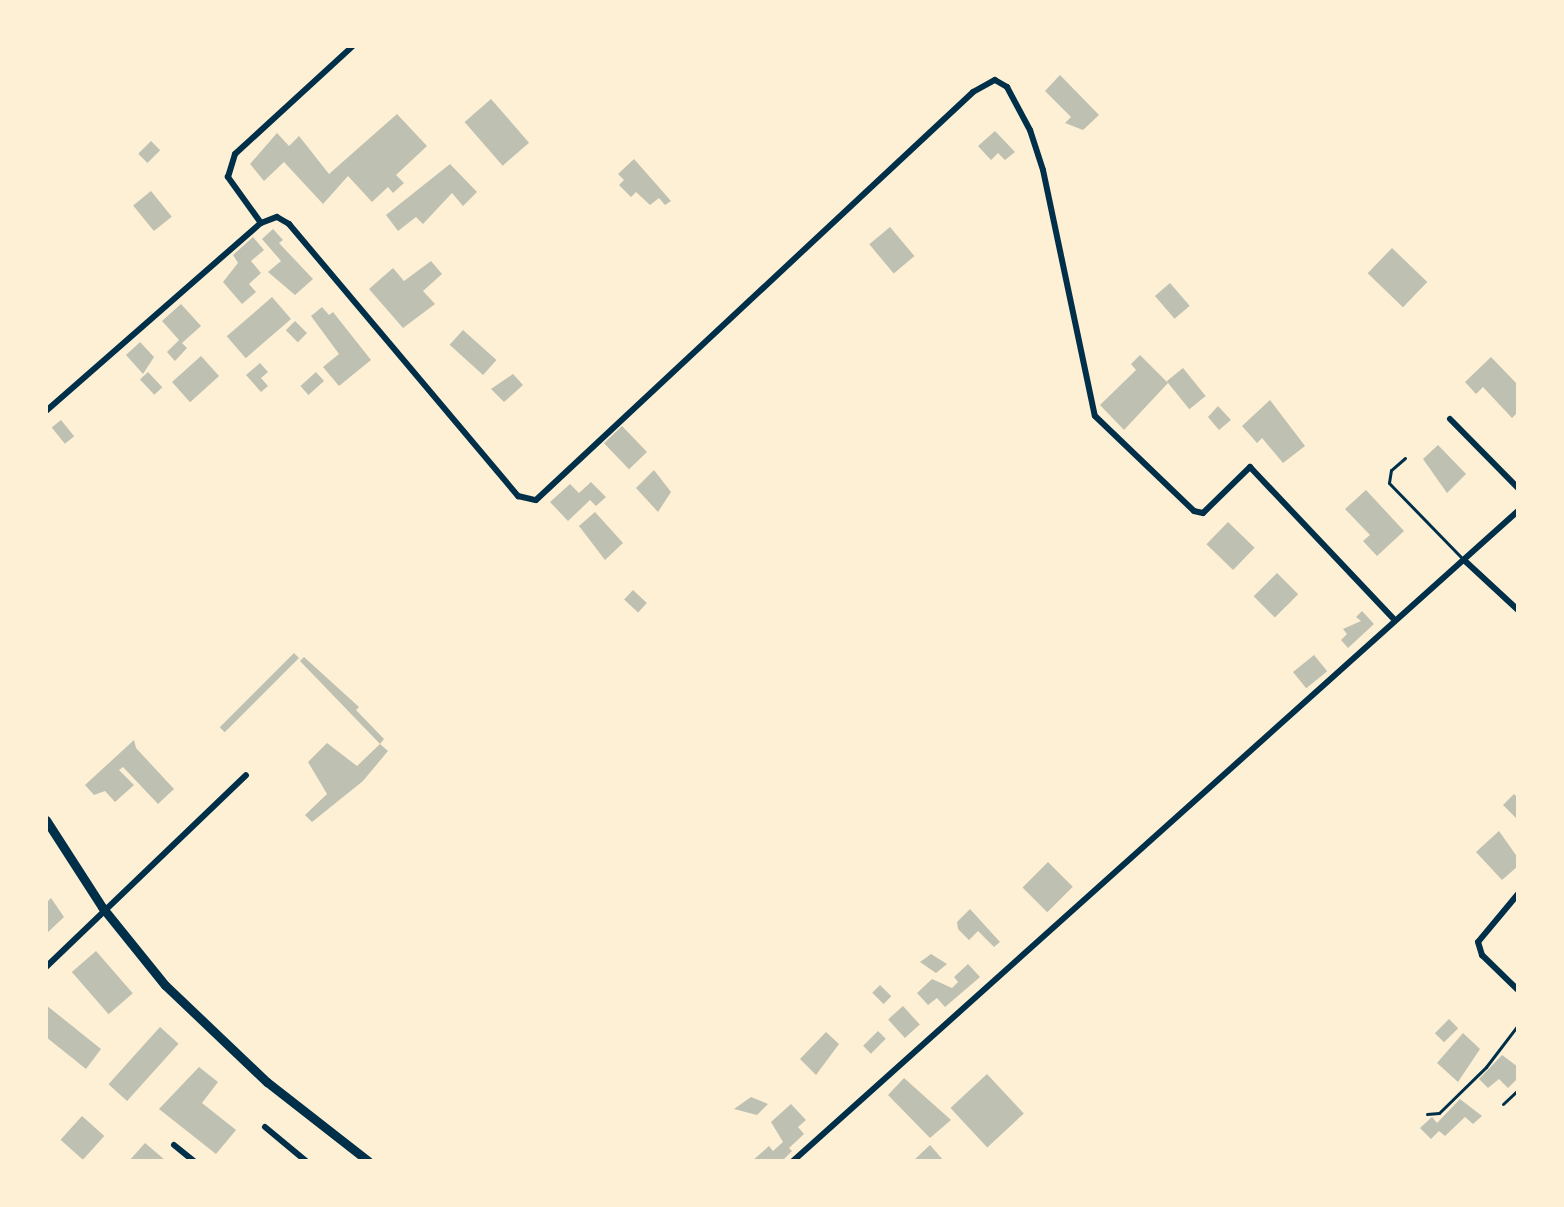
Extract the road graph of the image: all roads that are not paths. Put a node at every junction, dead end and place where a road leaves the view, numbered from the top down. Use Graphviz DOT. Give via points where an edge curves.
graph roads {
  1 [pos="353,46"];
  2 [pos="261,223"];
  3 [pos="46,411"];
  4 [pos="1450,419"];
  5 [pos="1405,458"];
  6 [pos="1518,488"];
  7 [pos="1518,511"];
  8 [pos="1464,560"];
  9 [pos="1518,610"];
  10 [pos="1393,618"];
  11 [pos="246,775"];
  12 [pos="46,820"];
  13 [pos="1518,894"];
  14 [pos="105,910"];
  15 [pos="46,967"];
  16 [pos="1518,990"];
  17 [pos="1518,1025"];
  18 [pos="1518,1090"];
  19 [pos="1503,1104"];
  20 [pos="1427,1114"];
  21 [pos="265,1127"];
  22 [pos="174,1145"];
  23 [pos="194,1161"];
  24 [pos="306,1161"];
  25 [pos="368,1161"];
  26 [pos="793,1161"];
  1 -- 2 [label="street" via="235,154 228,177"];
  2 -- 3 [label="street"];
  2 -- 10 [label="street" via="277,217 289,224 527,501 552,490 973,92 995,80 1007,87 1030,130 1043,170 1095,416 1194,511 1203,513 1250,467"];
  4 -- 6 [label="street"];
  5 -- 8 [label="lane" via="1391,470 1389,483"];
  7 -- 8 [label="street"];
  8 -- 9 [label="street"];
  8 -- 10 [label="street"];
  10 -- 26 [label="street"];
  11 -- 14 [label="street"];
  12 -- 14 [label="main road"];
  13 -- 16 [label="street" via="1478,942 1482,955"];
  14 -- 15 [label="street"];
  14 -- 25 [label="main road" via="165,985 267,1082"];
  17 -- 20 [label="lane" via="1458,1095 1439,1113"];
  18 -- 19 [label="lane"];
  21 -- 24 [label="street"];
  22 -- 23 [label="street"];
}
